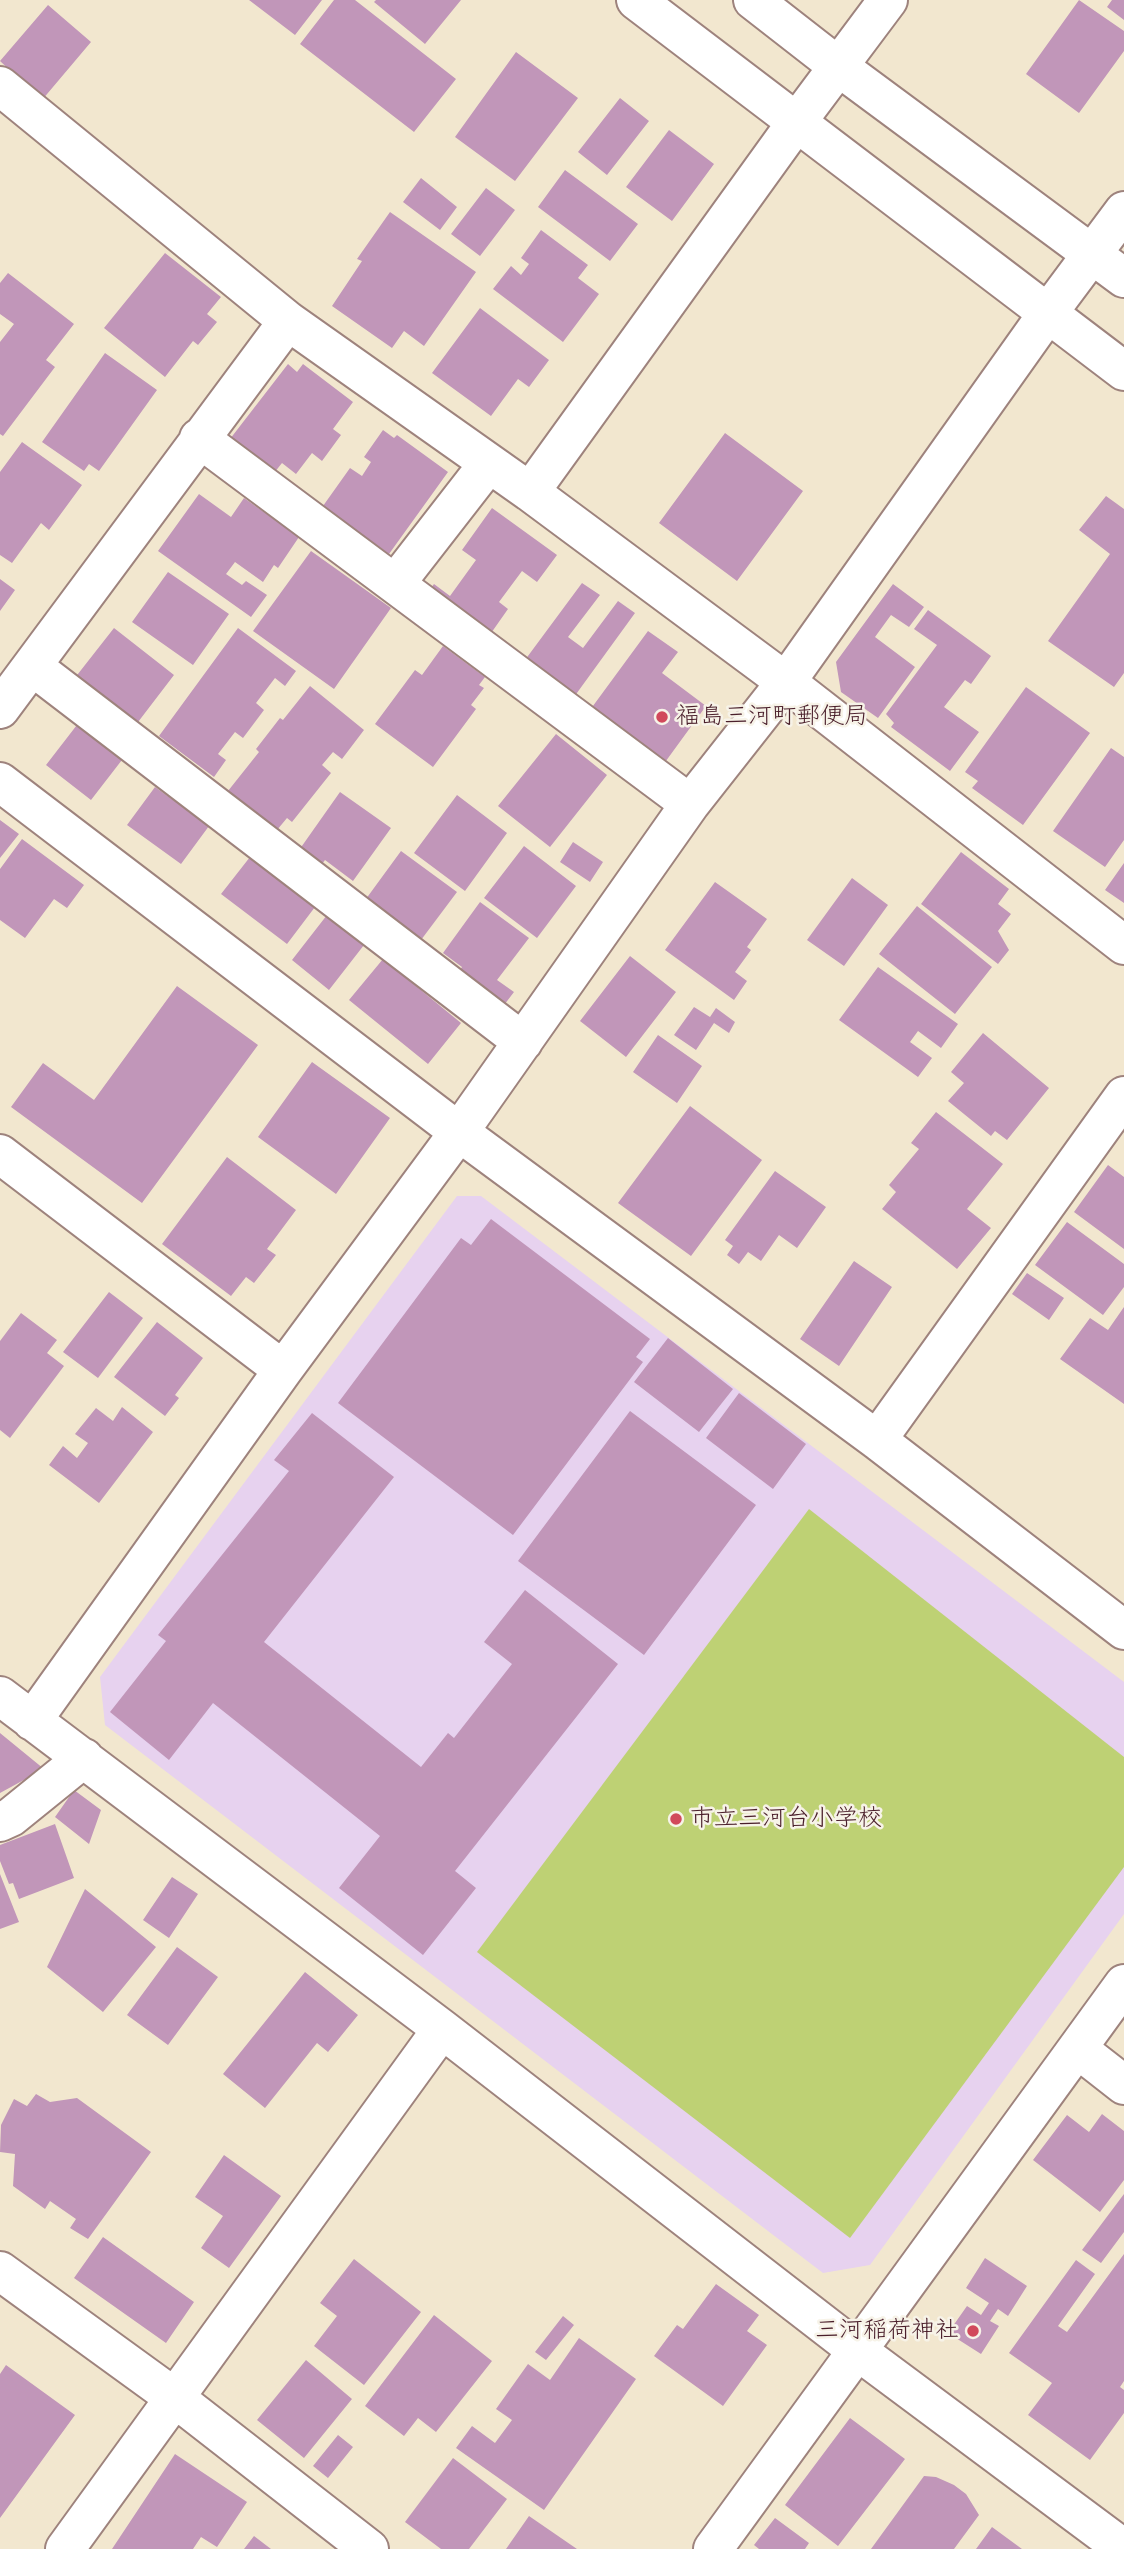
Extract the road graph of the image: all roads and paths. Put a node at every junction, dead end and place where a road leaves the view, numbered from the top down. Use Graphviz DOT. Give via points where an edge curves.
graph roads {
  1 [pos="636,0"];
  2 [pos="753,0"];
  3 [pos="888,0"];
  4 [pos="839,66"];
  5 [pos="0,86"];
  6 [pos="796,123"];
  7 [pos="1124,211"];
  8 [pos="1092,254"];
  9 [pos="1124,278"];
  10 [pos="1048,313"];
  11 [pos="288,321"];
  12 [pos="1124,371"];
  13 [pos="199,438"];
  14 [pos="489,463"];
  15 [pos="530,492"];
  16 [pos="395,584"];
  17 [pos="32,666"];
  18 [pos="786,682"];
  19 [pos="0,709"];
  20 [pos="0,782"];
  21 [pos="690,804"];
  22 [pos="1124,945"];
  23 [pos="523,1042"];
  24 [pos="1124,1096"];
  25 [pos="460,1132"];
  26 [pos="0,1154"];
  27 [pos="283,1370"];
  28 [pos="877,1440"];
  29 [pos="1124,1630"];
  30 [pos="0,1696"];
  31 [pos="32,1721"];
  32 [pos="84,1758"];
  33 [pos="0,1822"];
  34 [pos="1124,1984"];
  35 [pos="442,2029"];
  36 [pos="1078,2049"];
  37 [pos="1124,2085"];
  38 [pos="0,2271"];
  39 [pos="858,2351"];
  40 [pos="175,2398"];
  41 [pos="65,2549"];
  42 [pos="369,2549"];
  43 [pos="713,2549"];
  44 [pos="1124,2549"];
  1 -- 6 [label="street"];
  2 -- 4 [label="street"];
  3 -- 4 [label="street"];
  4 -- 6 [label="street"];
  4 -- 8 [label="street"];
  5 -- 11 [label="street"];
  6 -- 10 [label="street"];
  6 -- 15 [label="street"];
  7 -- 8 [label="street"];
  8 -- 9 [label="street"];
  8 -- 10 [label="street"];
  10 -- 12 [label="street"];
  10 -- 18 [label="street"];
  11 -- 13 [label="street"];
  11 -- 14 [label="street"];
  13 -- 16 [label="street"];
  13 -- 17 [label="street"];
  14 -- 15 [label="street"];
  14 -- 16 [label="street"];
  15 -- 18 [label="street"];
  16 -- 21 [label="street"];
  17 -- 19 [label="street"];
  17 -- 23 [label="street"];
  18 -- 21 [label="street"];
  18 -- 22 [label="street"];
  20 -- 25 [label="street"];
  21 -- 23 [label="street"];
  23 -- 25 [label="street"];
  24 -- 28 [label="street"];
  25 -- 27 [label="street"];
  25 -- 28 [label="street"];
  26 -- 27 [label="street"];
  27 -- 31 [label="street"];
  28 -- 29 [label="street"];
  30 -- 31 [label="street"];
  31 -- 32 [label="street"];
  32 -- 33 [label="street"];
  32 -- 35 [label="street"];
  34 -- 36 [label="street"];
  35 -- 39 [label="street"];
  35 -- 40 [label="street"];
  36 -- 37 [label="street"];
  36 -- 39 [label="street"];
  38 -- 40 [label="street"];
  39 -- 43 [label="street"];
  39 -- 44 [label="street"];
  40 -- 41 [label="street"];
  40 -- 42 [label="street"];
}
